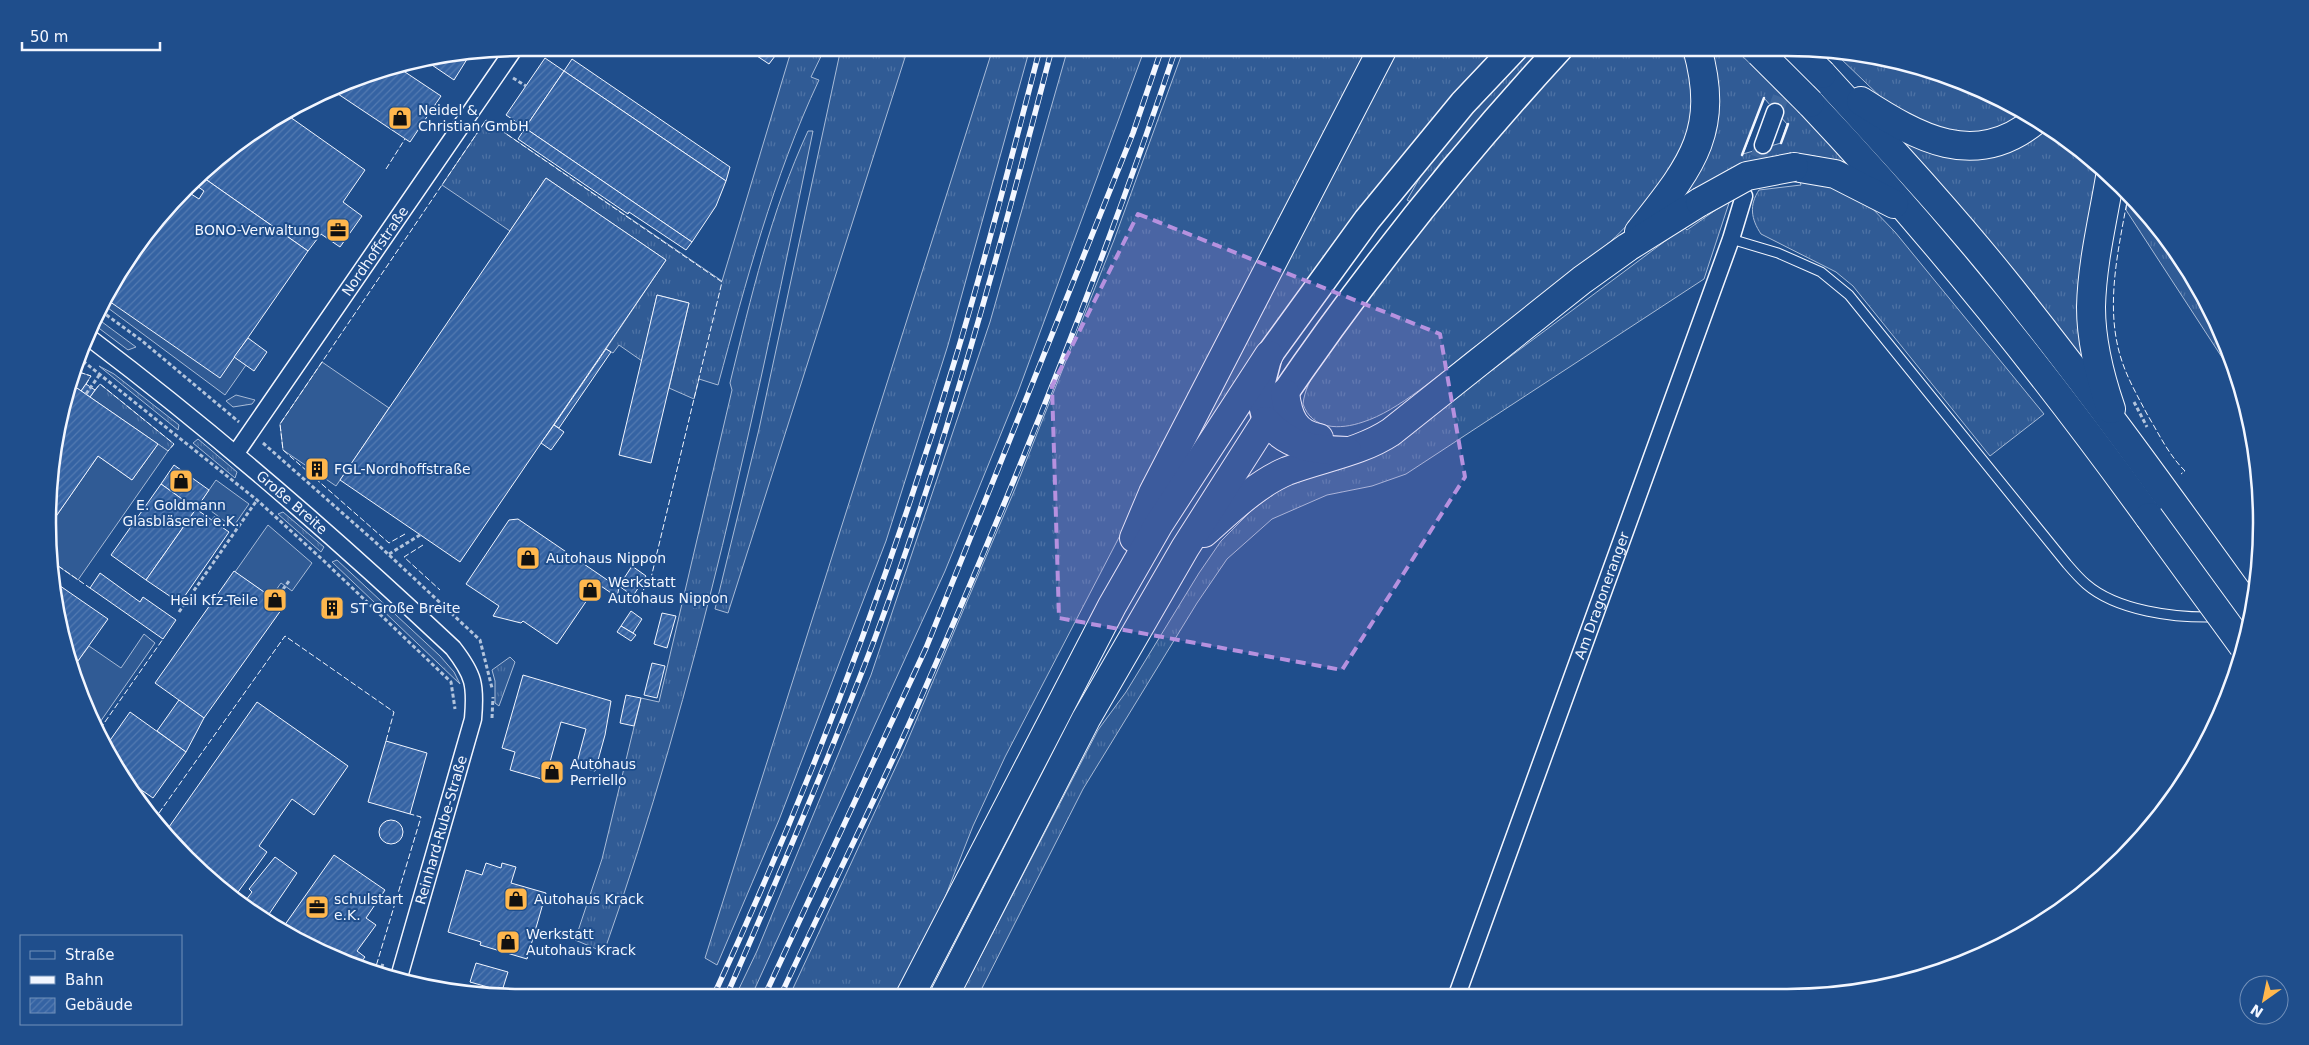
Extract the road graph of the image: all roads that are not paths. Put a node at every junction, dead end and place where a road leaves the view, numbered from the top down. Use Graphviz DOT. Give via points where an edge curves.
graph roads {
  1 [pos="509,56"];
  2 [pos="1379,56"];
  3 [pos="1507,56"];
  4 [pos="1553,56"];
  5 [pos="1699,56"];
  6 [pos="1763,56"];
  7 [pos="1805,57"];
  8 [pos="1823,75"];
  9 [pos="1776,112"];
  10 [pos="2029,125"];
  11 [pos="1763,145"];
  12 [pos="2108,186"];
  13 [pos="1744,196"];
  14 [pos="1911,213"];
  15 [pos="1731,239"];
  16 [pos="1628,247"];
  17 [pos="93,341"];
  18 [pos="1269,355"];
  19 [pos="1285,393"];
  20 [pos="1416,411"];
  21 [pos="1266,421"];
  22 [pos="2116,424"];
  23 [pos="1347,451"];
  24 [pos="236,453"];
  25 [pos="1185,548"];
  26 [pos="1112,606"];
  27 [pos="2244,612"];
  28 [pos="2243,615"];
  29 [pos="2238,639"];
  30 [pos="474,682"];
  31 [pos="400,972"];
  32 [pos="914,989"];
  33 [pos="948,989"];
  34 [pos="1460,989"];
  1 -- 24 [label="street, Nordhoffstraße"];
  2 -- 26 [label="highway" via="1153,493 1134,537"];
  3 -- 18 [label="main road" via="1463,103 1367,220"];
  4 -- 19 [label="main road" via="1415,215 1332,324"];
  5 -- 16 [label="highway" via="1707,103 1697,147 1667,197"];
  6 -- 14 [label="highway, bridge" via="1810,102"];
  7 -- 8 [label="highway, bridge"];
  8 -- 10 [label="highway" via="1906,129 1944,143 1970,145 1994,141"];
  8 -- 22 [label="highway" via="1958,224"];
  9 -- 11 [label="street"];
  12 -- 22 [label="highway" via="2091,307 2094,342"];
  13 -- 15 [label="street, Am Dragoneranger"];
  14 -- 16 [label="highway, bridge" via="1835,174 1794,167 1747,176"];
  14 -- 29 [label="highway, bridge" via="2032,360"];
  15 -- 28 [label="lane" via="1778,253 1821,272 1849,295 2087,584 2112,600 2162,614 2198,618"];
  15 -- 34 [label="street, Am Dragoneranger"];
  16 -- 20 [label="highway"];
  17 -- 24 [label="street, Große Breite"];
  18 -- 21 [label="main road" via="1259,394"];
  18 -- 26 [label="highway" via="1159,524"];
  19 -- 20 [label="highway" via="1287,410 1296,427 1317,438 1360,434"];
  19 -- 21 [label="main road"];
  20 -- 23 [label="highway" via="1385,436"];
  21 -- 23 [label="highway" via="1295,444"];
  21 -- 25 [label="highway"];
  22 -- 27 [label="highway" via="2169,497"];
  23 -- 25 [label="highway" via="1271,480"];
  24 -- 30 [label="street, Große Breite" via="338,541 452,648 466,664"];
  25 -- 33 [label="highway" via="1086,719"];
  26 -- 32 [label="highway"];
  30 -- 31 [label="street, Reinhard-Rube-Straße" via="473,719"];
}
